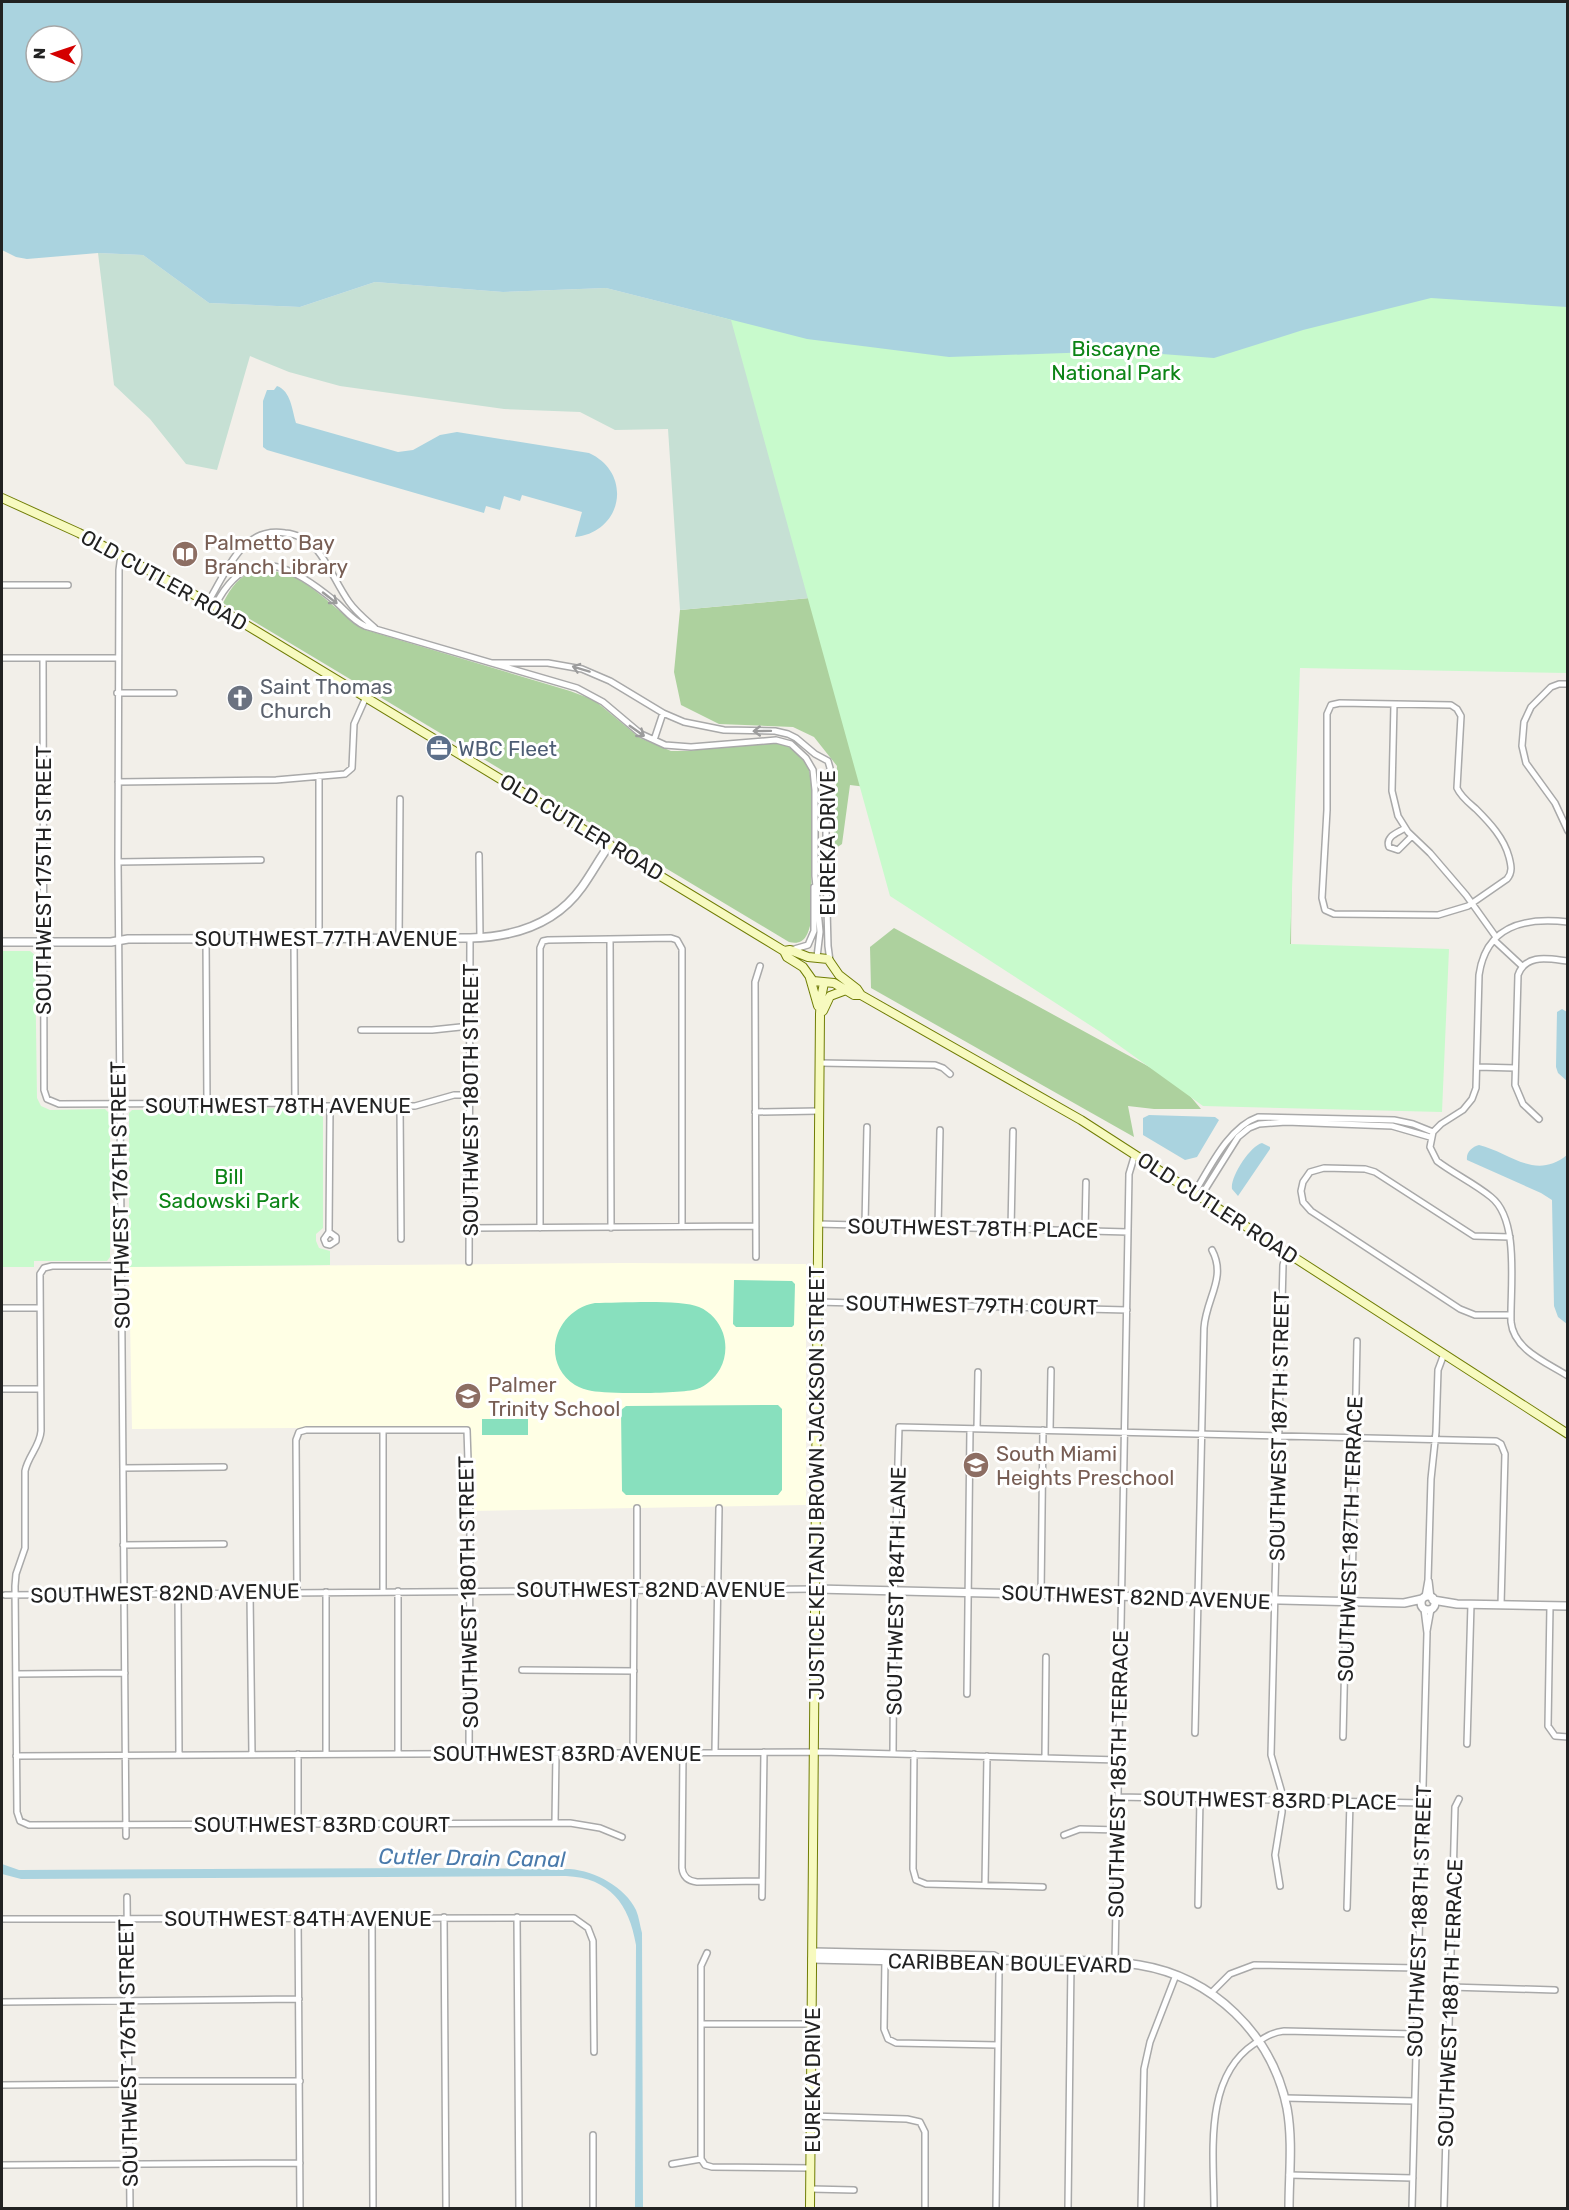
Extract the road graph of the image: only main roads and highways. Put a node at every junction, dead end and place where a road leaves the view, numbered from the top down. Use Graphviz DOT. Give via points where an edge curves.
graph roads {
  1 [pos="2,498"];
  2 [pos="787,951"];
  3 [pos="816,957"];
  4 [pos="831,964"];
  5 [pos="810,977"];
  6 [pos="825,983"];
  7 [pos="846,990"];
  8 [pos="861,995"];
  9 [pos="820,1014"];
  10 [pos="1568,1434"];
  11 [pos="812,1956"];
  12 [pos="810,2208"];
  1 -- 2 [label="main road, OLD CUTLER ROAD" via="79,533 213,605"];
  2 -- 3 [label="main road, OLD CUTLER ROAD"];
  2 -- 5 [label="main road, OLD CUTLER ROAD" via="787,957 802,966"];
  3 -- 4 [label="main road"];
  3 -- 5 [label="main road" via="809,967"];
  4 -- 6 [label="main road" via="831,975"];
  4 -- 8 [label="main road, OLD CUTLER ROAD"];
  5 -- 6 [label="main road"];
  5 -- 9 [label="main road, JUSTICE KETANJI BROWN JACKSON STREET"];
  6 -- 7 [label="main road, OLD CUTLER ROAD"];
  6 -- 9 [label="main road, JUSTICE KETANJI BROWN JACKSON STREET"];
  7 -- 8 [label="main road, OLD CUTLER ROAD"];
  7 -- 9 [label="main road" via="829,998"];
  8 -- 10 [label="main road, OLD CUTLER ROAD" via="1135,1154"];
  9 -- 11 [label="main road, JUSTICE KETANJI BROWN JACKSON STREET"];
  11 -- 12 [label="main road, EUREKA DRIVE"];
}
